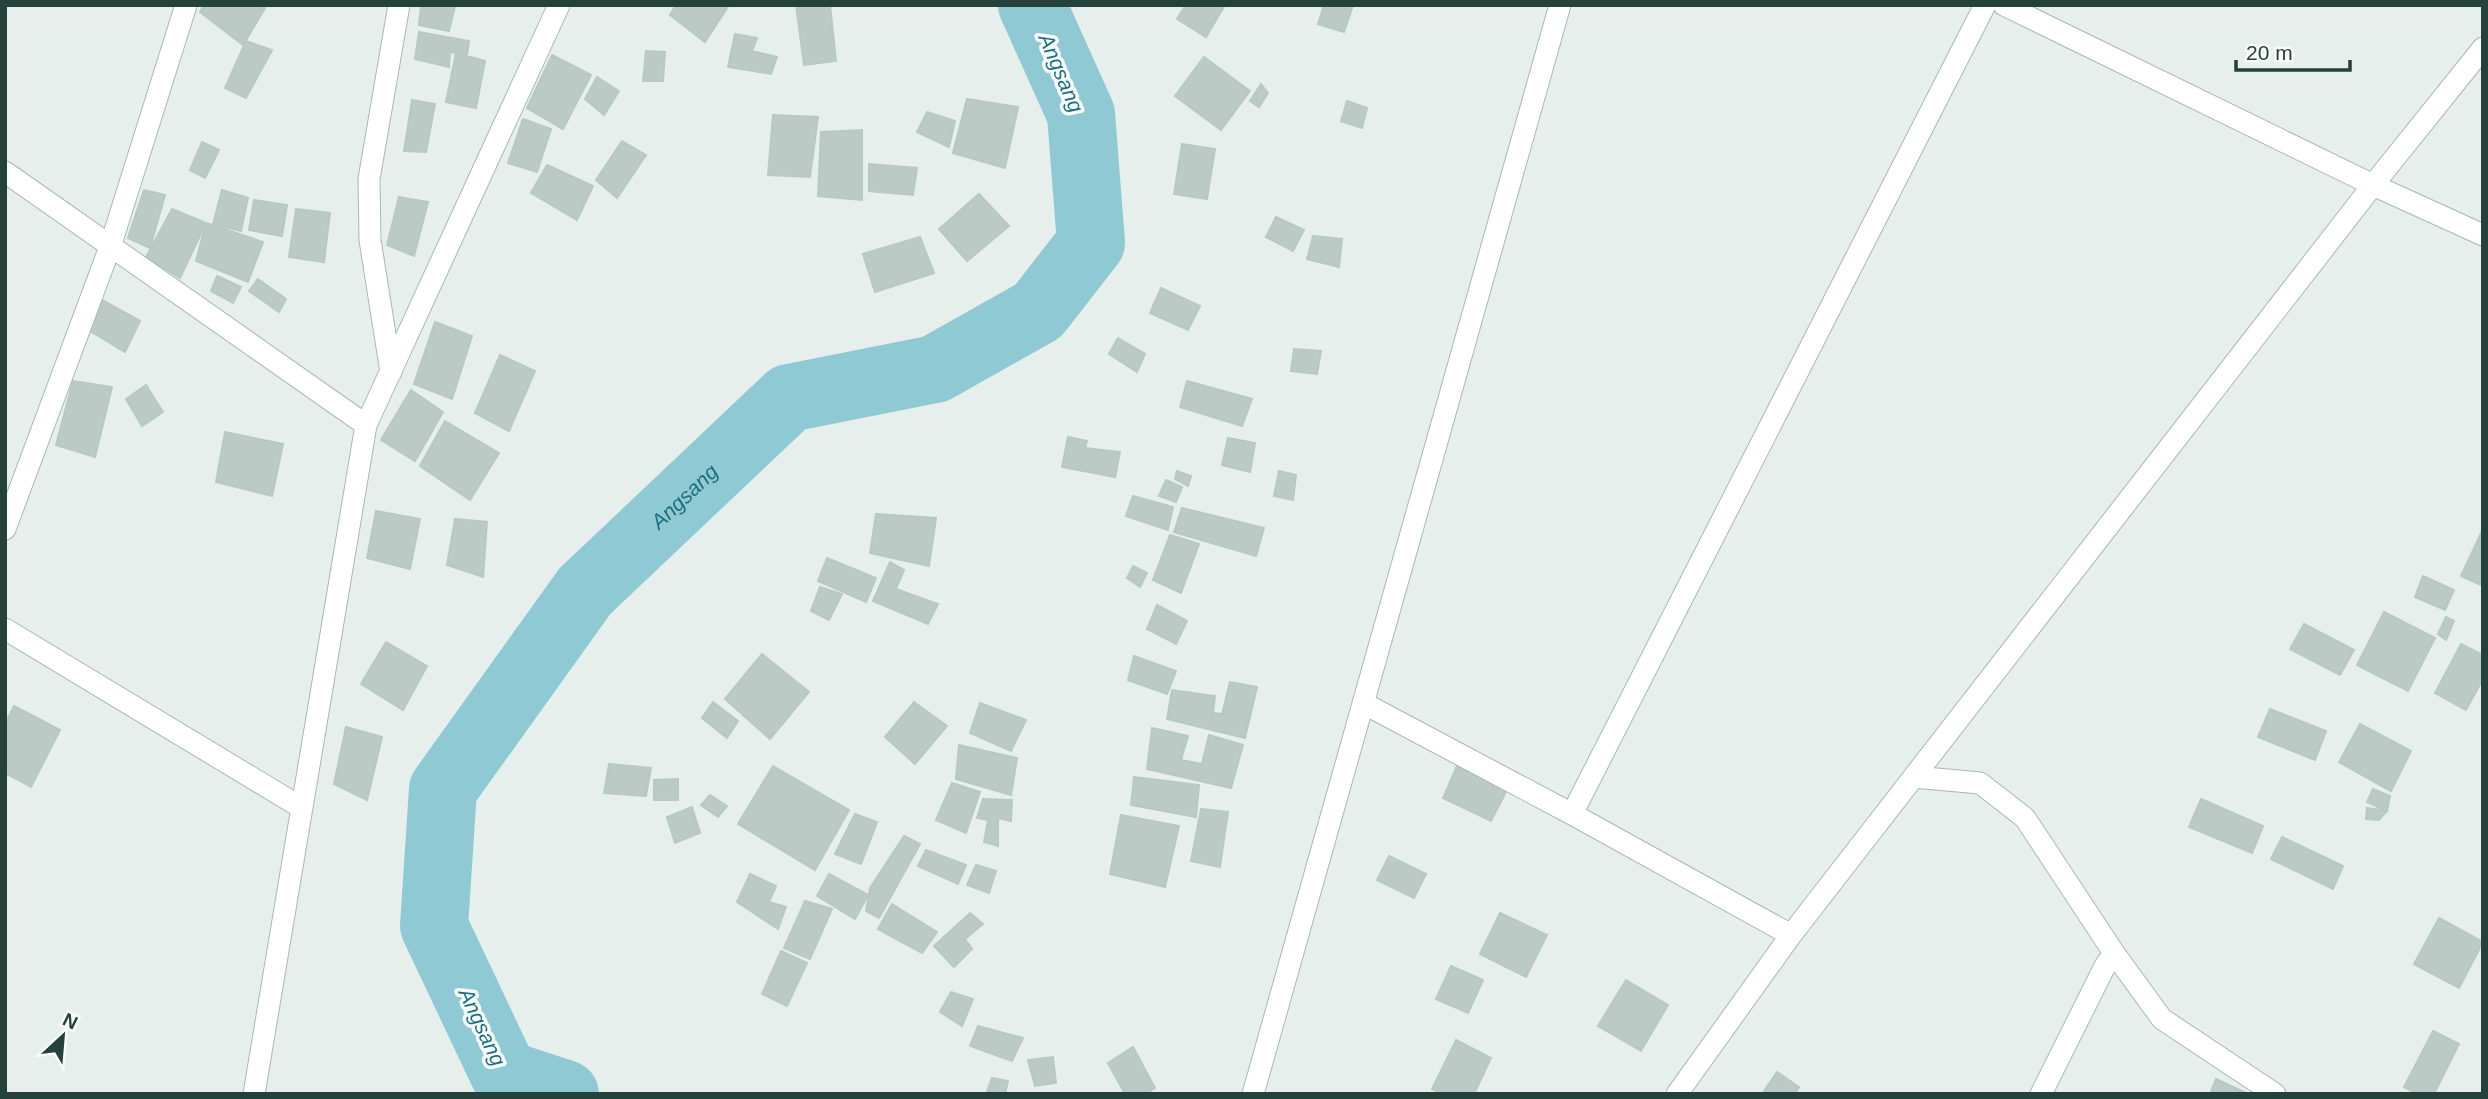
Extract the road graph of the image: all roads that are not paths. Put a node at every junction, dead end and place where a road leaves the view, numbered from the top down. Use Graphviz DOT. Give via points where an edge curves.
graph roads {
  1 [pos="186,5"];
  2 [pos="399,5"];
  3 [pos="559,5"];
  4 [pos="1560,5"];
  5 [pos="1985,5"];
  6 [pos="2004,5"];
  7 [pos="2483,48"];
  8 [pos="5,172"];
  9 [pos="2373,185"];
  10 [pos="2483,235"];
  11 [pos="110,247"];
  12 [pos="391,372"];
  13 [pos="366,425"];
  14 [pos="5,529"];
  15 [pos="5,629"];
  16 [pos="1363,703"];
  17 [pos="1914,777"];
  18 [pos="302,808"];
  19 [pos="1572,814"];
  20 [pos="1791,935"];
  21 [pos="2114,953"];
  22 [pos="254,1094"];
  23 [pos="1253,1094"];
  24 [pos="1677,1094"];
  25 [pos="2041,1094"];
  26 [pos="2275,1094"];
  1 -- 11 [label="street"];
  2 -- 12 [label="street" via="369,179 370,240"];
  3 -- 12 [label="street"];
  4 -- 16 [label="street"];
  5 -- 19 [label="street"];
  6 -- 9 [label="street"];
  7 -- 9 [label="street"];
  8 -- 11 [label="street"];
  9 -- 10 [label="street"];
  9 -- 17 [label="street"];
  11 -- 13 [label="street"];
  11 -- 14 [label="street"];
  12 -- 13 [label="street"];
  13 -- 18 [label="street"];
  15 -- 18 [label="street"];
  16 -- 19 [label="street"];
  16 -- 23 [label="street"];
  17 -- 20 [label="street"];
  17 -- 21 [label="street" via="1980,783 2025,818"];
  18 -- 22 [label="street"];
  19 -- 20 [label="street"];
  20 -- 24 [label="street"];
  21 -- 25 [label="street"];
  21 -- 26 [label="street" via="2162,1019"];
}
